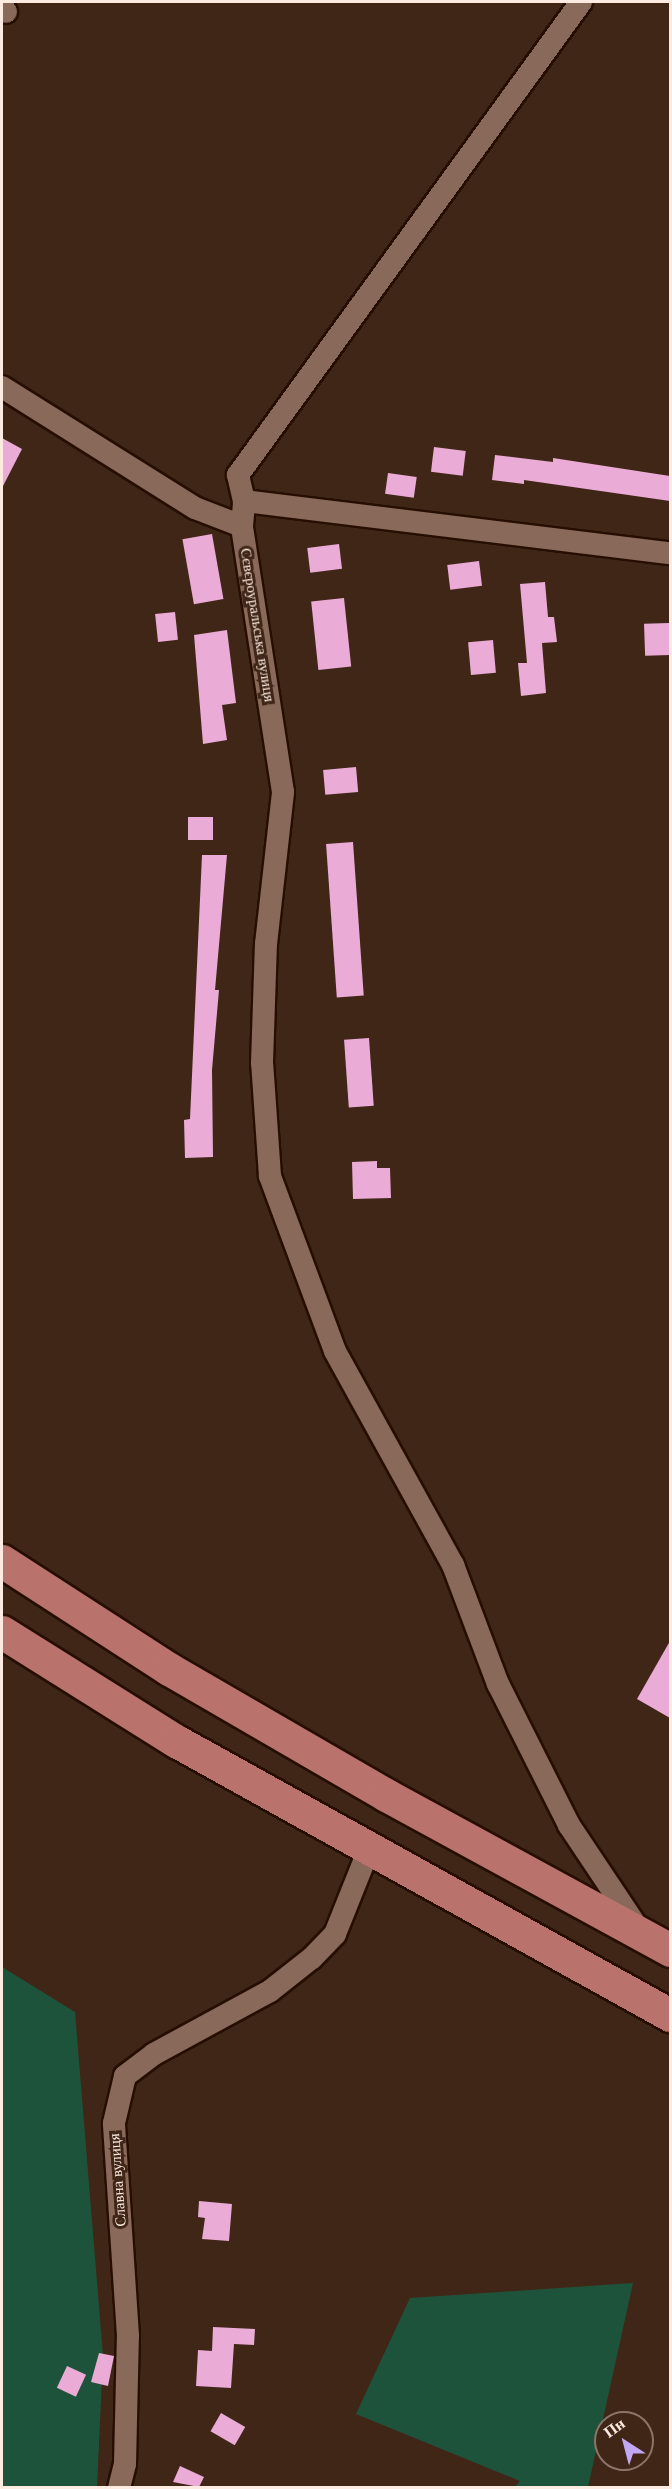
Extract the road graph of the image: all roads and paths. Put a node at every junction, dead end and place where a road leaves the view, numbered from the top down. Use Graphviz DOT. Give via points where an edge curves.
graph roads {
  1 [pos="581,2"];
  2 [pos="2,387"];
  3 [pos="244,501"];
  4 [pos="242,526"];
  5 [pos="670,553"];
  6 [pos="2,1561"];
  7 [pos="2,1632"];
  8 [pos="369,1849"];
  9 [pos="641,1933"];
  10 [pos="670,1950"];
  11 [pos="670,2014"];
  12 [pos="119,2487"];
  1 -- 3 [label="street, Сєвєроуральська вулиця" via="238,475"];
  2 -- 4 [label="street" via="195,508"];
  3 -- 4 [label="street, Сєвєроуральська вулиця"];
  3 -- 5 [label="street"];
  4 -- 9 [label="street, Сєвєроуральська вулиця" via="283,792 266,944 262,1063 270,1176 335,1351 453,1565 498,1684 569,1825"];
  6 -- 9 [label="main road" via="169,1670 386,1795"];
  7 -- 8 [label="main road" via="176,1742"];
  8 -- 11 [label="main road"];
  8 -- 12 [label="street, Славна вулиця" via="335,1934 312,1958 270,1991 154,2054 125,2076 114,2123 128,2336 125,2464"];
  9 -- 10 [label="main road"];
}
